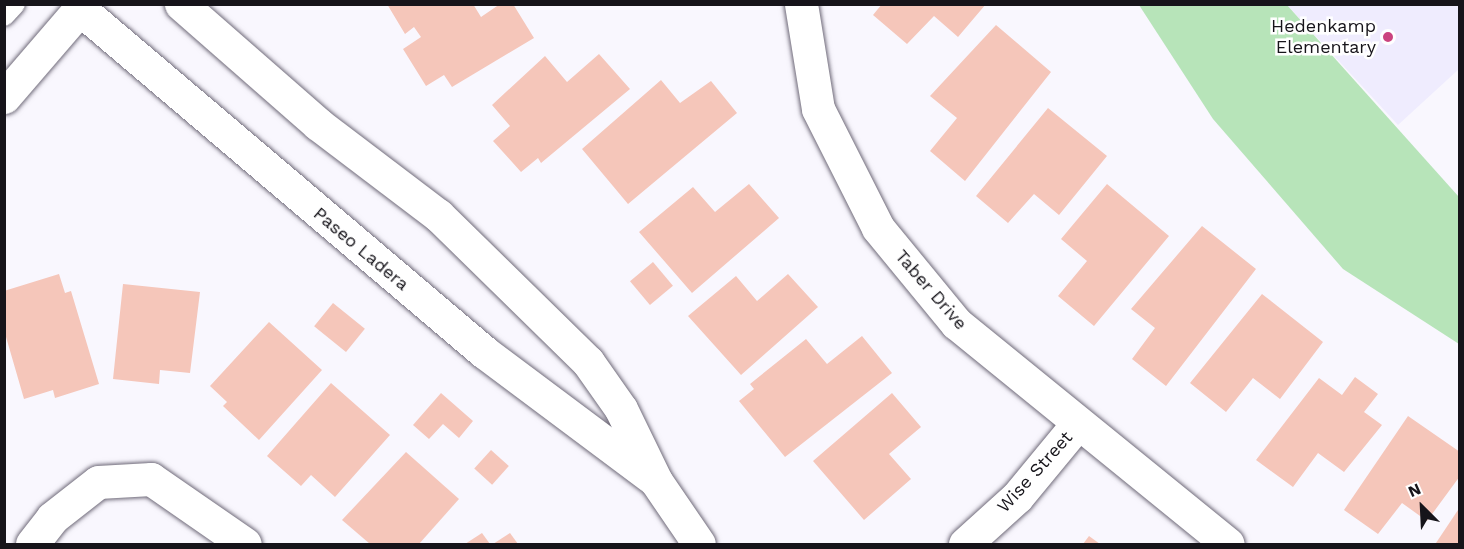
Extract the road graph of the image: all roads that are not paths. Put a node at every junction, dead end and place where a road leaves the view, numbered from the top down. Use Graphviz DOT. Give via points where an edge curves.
graph roads {
  1 [pos="15,4"];
  2 [pos="181,4"];
  3 [pos="801,4"];
  4 [pos="80,6"];
  5 [pos="4,16"];
  6 [pos="4,97"];
  7 [pos="1078,423"];
  8 [pos="656,481"];
  9 [pos="32,544"];
  10 [pos="245,544"];
  11 [pos="699,544"];
  12 [pos="965,544"];
  13 [pos="1228,544"];
  1 -- 5 [label="lane"];
  2 -- 8 [label="street, Paseo Ladera" via="318,124 438,214 588,362 621,409"];
  3 -- 7 [label="street, Taber Drive" via="818,109 878,228 956,323"];
  4 -- 6 [label="street"];
  4 -- 8 [label="street, Paseo Ladera" via="484,352"];
  7 -- 12 [label="street, Wise Street" via="1017,497"];
  7 -- 13 [label="street, Taber Drive"];
  8 -- 11 [label="street, Paseo Ladera"];
  9 -- 10 [label="street" via="52,518 98,482 151,479"];
}
